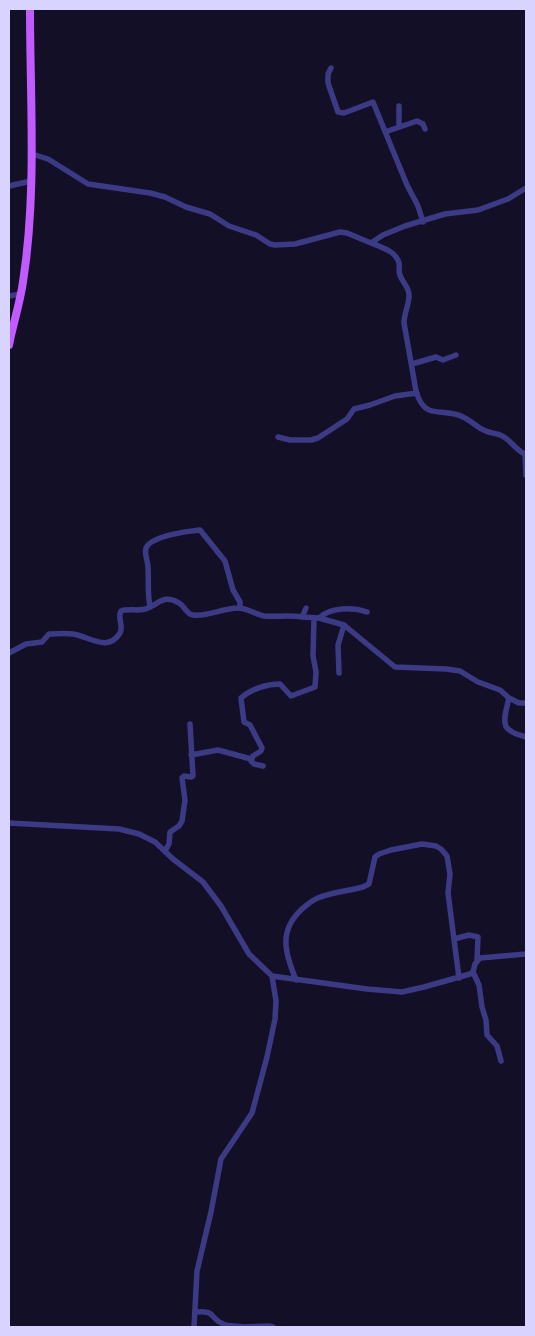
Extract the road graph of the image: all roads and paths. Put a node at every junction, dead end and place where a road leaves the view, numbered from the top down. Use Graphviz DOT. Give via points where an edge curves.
graph roads {
  1 [pos="30,9"];
  2 [pos="331,68"];
  3 [pos="399,106"];
  4 [pos="399,126"];
  5 [pos="425,129"];
  6 [pos="385,132"];
  7 [pos="32,154"];
  8 [pos="31,181"];
  9 [pos="9,186"];
  10 [pos="526,188"];
  11 [pos="423,222"];
  12 [pos="371,243"];
  13 [pos="21,294"];
  14 [pos="9,296"];
  15 [pos="9,345"];
  16 [pos="456,355"];
  17 [pos="412,364"];
  18 [pos="417,393"];
  19 [pos="278,437"];
  20 [pos="526,454"];
  21 [pos="526,475"];
  22 [pos="150,606"];
  23 [pos="240,608"];
  24 [pos="306,608"];
  25 [pos="367,612"];
  26 [pos="302,617"];
  27 [pos="316,618"];
  28 [pos="344,625"];
  29 [pos="9,653"];
  30 [pos="339,673"];
  31 [pos="508,698"];
  32 [pos="526,703"];
  33 [pos="190,724"];
  34 [pos="526,737"];
  35 [pos="191,755"];
  36 [pos="251,760"];
  37 [pos="263,766"];
  38 [pos="9,823"];
  39 [pos="165,851"];
  40 [pos="454,939"];
  41 [pos="526,954"];
  42 [pos="477,960"];
  43 [pos="474,972"];
  44 [pos="272,976"];
  45 [pos="458,978"];
  46 [pos="296,980"];
  47 [pos="501,1060"];
  48 [pos="195,1312"];
  49 [pos="194,1327"];
  50 [pos="243,1327"];
  51 [pos="273,1327"];
  1 -- 7 [label="main road"];
  2 -- 6 [label="street" via="329,88 338,112 344,113 373,102"];
  3 -- 4 [label="street"];
  4 -- 5 [label="street" via="417,121"];
  4 -- 6 [label="street"];
  6 -- 11 [label="street"];
  7 -- 8 [label="main road"];
  7 -- 12 [label="street" via="48,159 88,184 165,197 210,214 270,244 295,244 340,232"];
  8 -- 9 [label="street"];
  8 -- 13 [label="main road"];
  10 -- 11 [label="street" via="478,210 445,214"];
  11 -- 12 [label="street" via="392,231"];
  12 -- 17 [label="street" via="395,256 399,262 399,274 409,290 404,323"];
  13 -- 14 [label="street"];
  13 -- 15 [label="main road"];
  16 -- 17 [label="street"];
  17 -- 18 [label="street"];
  18 -- 19 [label="street" via="395,396 354,409 347,419 318,438 290,440"];
  18 -- 20 [label="street" via="429,410 462,416 489,433 500,434"];
  20 -- 21 [label="street"];
  22 -- 23 [label="street" via="159,601 173,600 194,615"];
  22 -- 23 [label="street" via="145,552 148,545 156,539 200,530 225,561"];
  22 -- 29 [label="street" via="121,611 122,630 111,641 93,641 74,634 49,634 42,642 26,644"];
  23 -- 26 [label="street" via="262,616"];
  24 -- 26 [label="street"];
  25 -- 27 [label="street" via="336,610"];
  26 -- 27 [label="street"];
  27 -- 28 [label="street"];
  27 -- 36 [label="street" via="315,687 290,696 281,684 268,685 242,698 244,722 250,725 262,750"];
  28 -- 30 [label="street" via="338,645"];
  28 -- 31 [label="street" via="395,667 460,671 500,690"];
  31 -- 32 [label="street"];
  31 -- 34 [label="street" via="505,718 508,729 513,734"];
  33 -- 35 [label="street"];
  35 -- 36 [label="street" via="218,750"];
  35 -- 39 [label="street" via="193,776 182,779 185,800 182,820 170,832 170,844"];
  36 -- 37 [label="street"];
  38 -- 39 [label="street" via="130,831 150,839"];
  39 -- 44 [label="street" via="208,886 249,954"];
  40 -- 42 [label="street" via="478,937"];
  40 -- 45 [label="street"];
  40 -- 46 [label="street" via="447,856 436,846 422,844 391,850 376,856 369,884 318,898 291,920 287,947"];
  41 -- 42 [label="street" via="488,956"];
  42 -- 43 [label="street"];
  43 -- 45 [label="street"];
  43 -- 47 [label="street" via="488,1035 497,1046"];
  44 -- 46 [label="street"];
  44 -- 48 [label="street" via="276,1001 267,1057 252,1113 221,1159 197,1271"];
  45 -- 46 [label="street" via="402,992"];
  48 -- 49 [label="street"];
  48 -- 50 [label="street" via="210,1312 221,1323"];
  50 -- 51 [label="street"];
}
